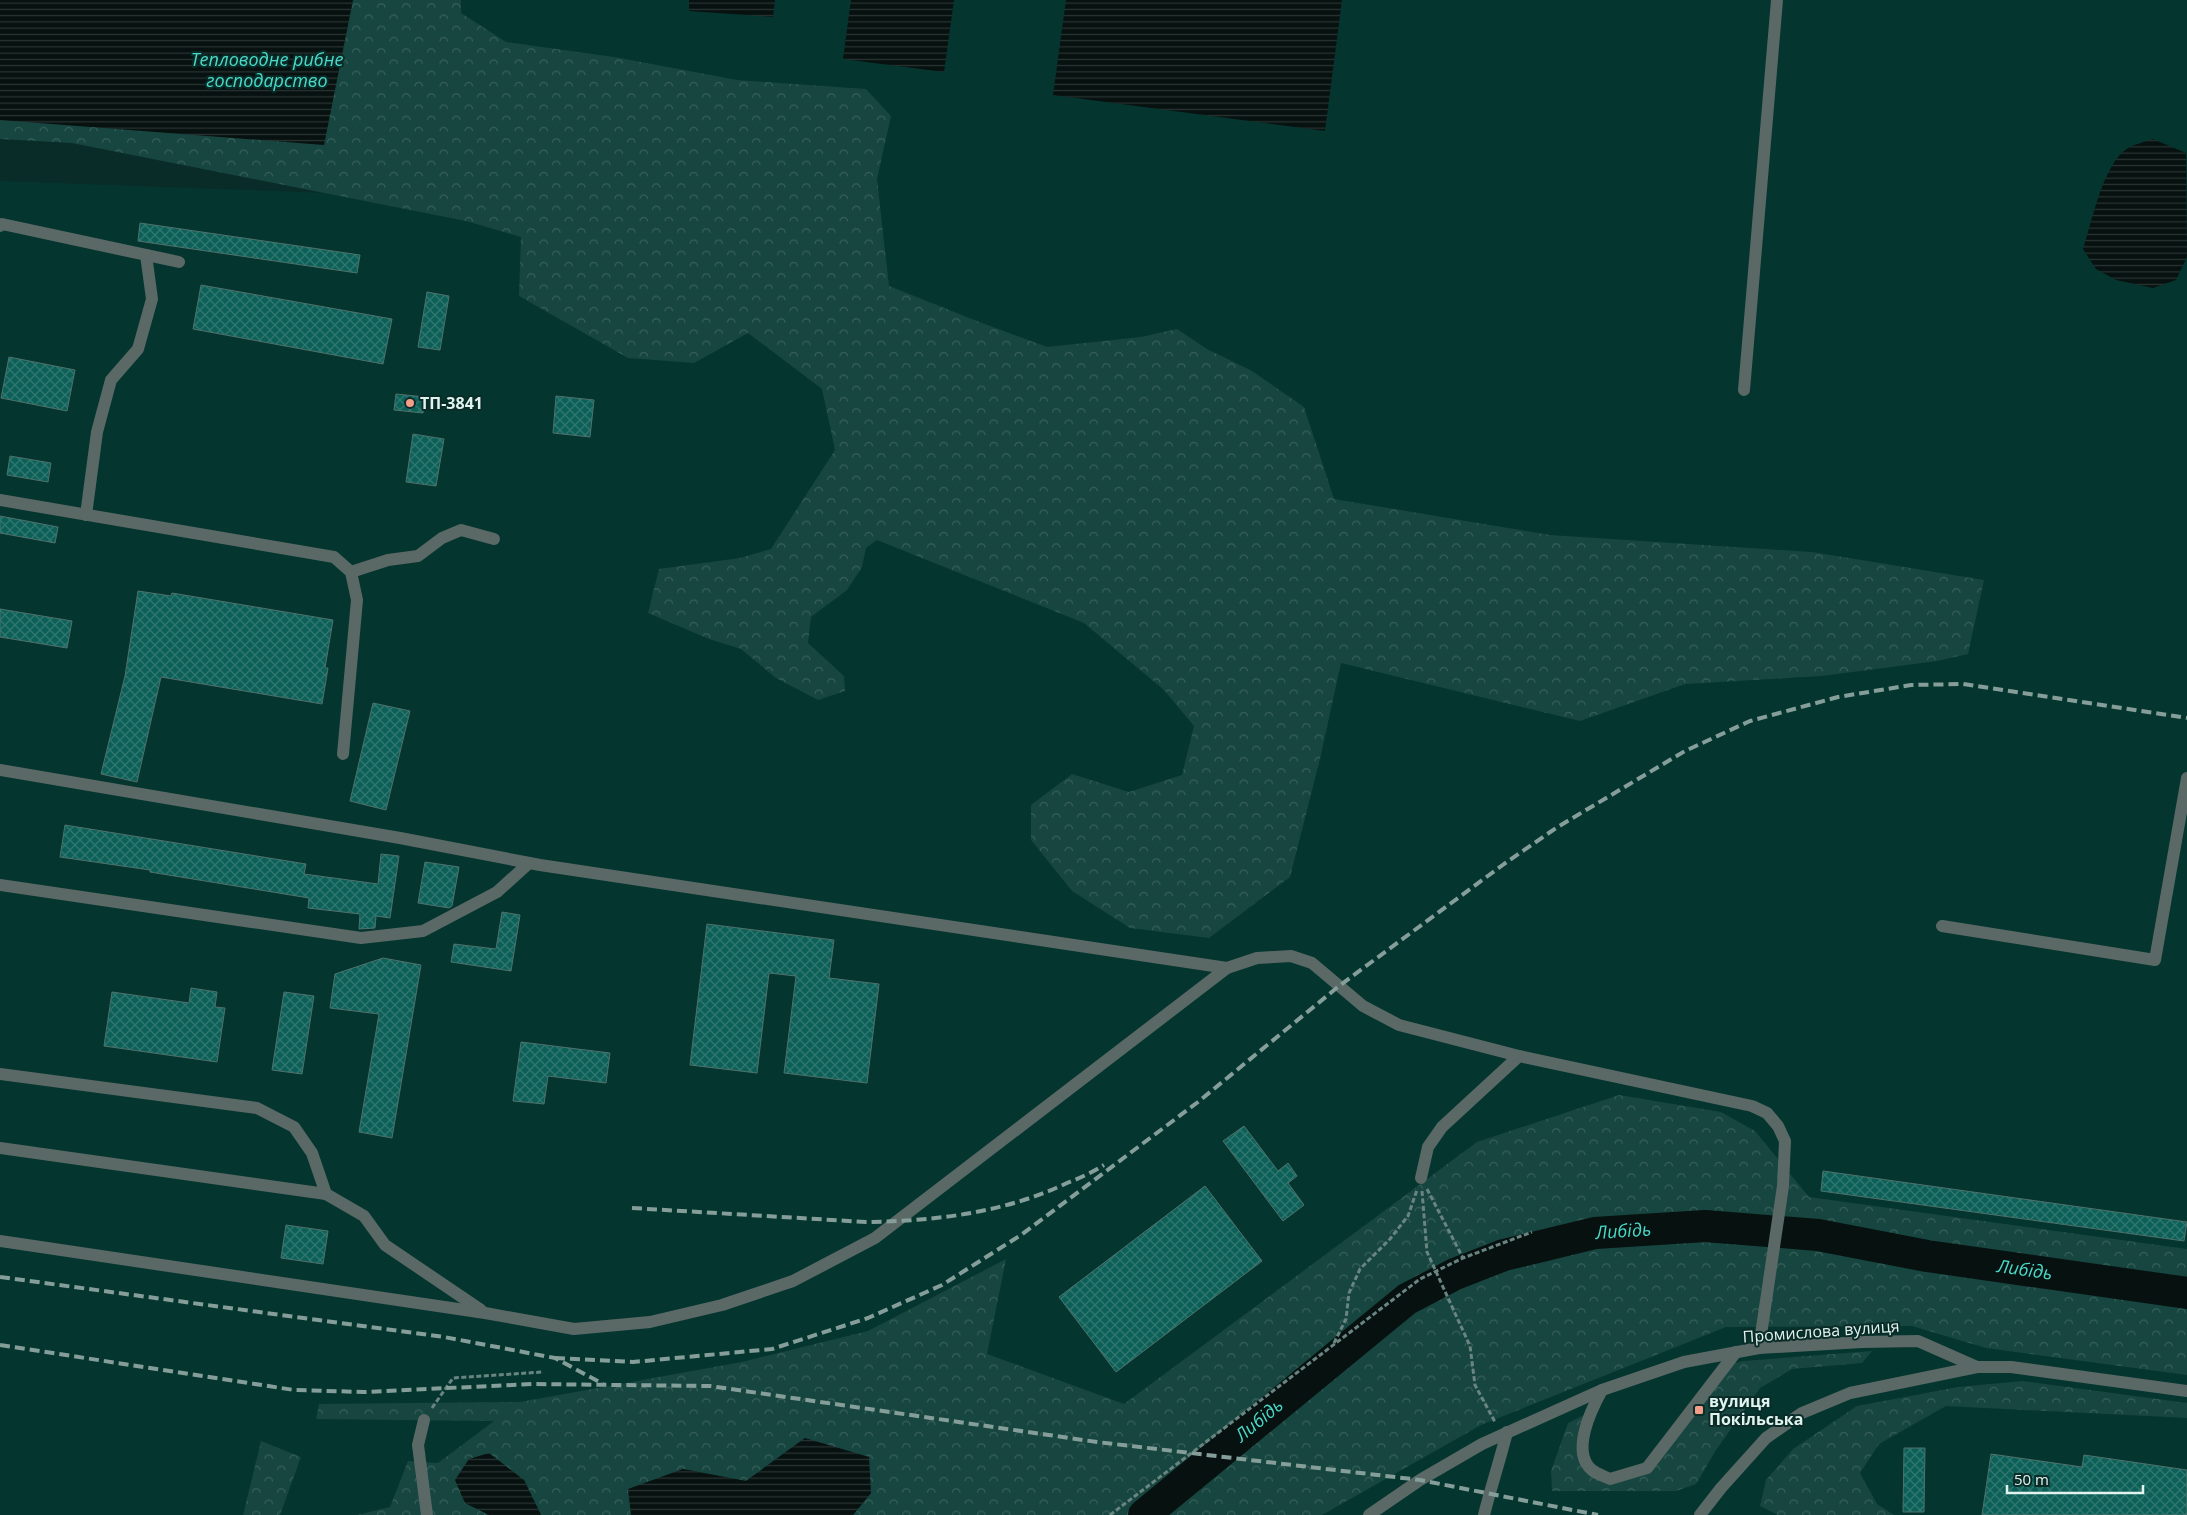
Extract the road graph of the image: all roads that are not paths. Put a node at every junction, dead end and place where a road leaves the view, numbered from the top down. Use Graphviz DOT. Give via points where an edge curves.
graph roads {
  1 [pos="1777,0"];
  2 [pos="0,226"];
  3 [pos="146,255"];
  4 [pos="179,262"];
  5 [pos="1744,390"];
  6 [pos="0,500"];
  7 [pos="86,515"];
  8 [pos="494,539"];
  9 [pos="351,572"];
  10 [pos="343,754"];
  11 [pos="0,770"];
  12 [pos="2187,778"];
  13 [pos="529,863"];
  14 [pos="0,885"];
  15 [pos="1942,926"];
  16 [pos="1227,968"];
  17 [pos="1519,1056"];
  18 [pos="0,1074"];
  19 [pos="0,1148"];
  20 [pos="1421,1178"];
  21 [pos="326,1194"];
  22 [pos="0,1241"];
  23 [pos="485,1313"];
  24 [pos="1759,1348"];
  25 [pos="1736,1352"];
  26 [pos="1978,1367"];
  27 [pos="1602,1390"];
  28 [pos="2187,1391"];
  29 [pos="424,1420"];
  30 [pos="1504,1433"];
  31 [pos="427,1515"];
  32 [pos="1369,1515"];
  33 [pos="1484,1515"];
  34 [pos="1700,1515"];
  1 -- 5 [label="street"];
  2 -- 3 [label="street"];
  3 -- 4 [label="street"];
  3 -- 7 [label="street" via="152,299 138,349 111,380 97,432"];
  6 -- 7 [label="street"];
  7 -- 9 [label="street" via="334,557"];
  8 -- 9 [label="street" via="461,530 442,538 418,556 388,560"];
  9 -- 10 [label="street" via="357,600"];
  11 -- 13 [label="street"];
  12 -- 15 [label="street" via="2155,960"];
  13 -- 14 [label="street" via="497,892 423,931 361,938"];
  13 -- 16 [label="street"];
  16 -- 17 [label="street" via="1257,958 1291,956 1312,963 1363,1006 1399,1025"];
  16 -- 23 [label="street" via="875,1238 793,1281 722,1305 650,1322 574,1329"];
  17 -- 20 [label="street" via="1442,1127 1428,1147"];
  17 -- 24 [label="street" via="1752,1106 1767,1113 1778,1126 1785,1141 1783,1186"];
  18 -- 21 [label="street" via="257,1108 294,1127 312,1153"];
  19 -- 21 [label="street"];
  21 -- 23 [label="street" via="364,1216 385,1245"];
  22 -- 23 [label="street"];
  24 -- 25 [label="street, Промислова вулиця"];
  24 -- 26 [label="street, Промислова вулиця" via="1918,1342"];
  25 -- 27 [label="street, Промислова вулиця" via="1684,1362"];
  25 -- 27 [label="street" via="1648,1468 1610,1478 1591,1469 1582,1445 1590,1412"];
  26 -- 28 [label="street, Промислова вулиця" via="2011,1367"];
  26 -- 34 [label="street" via="1850,1392 1802,1414 1766,1438"];
  27 -- 30 [label="street, Промислова вулиця"];
  29 -- 31 [label="street" via="418,1445"];
  30 -- 32 [label="street, Промислова вулиця" via="1420,1480"];
  30 -- 33 [label="street" via="1498,1470"];
}
